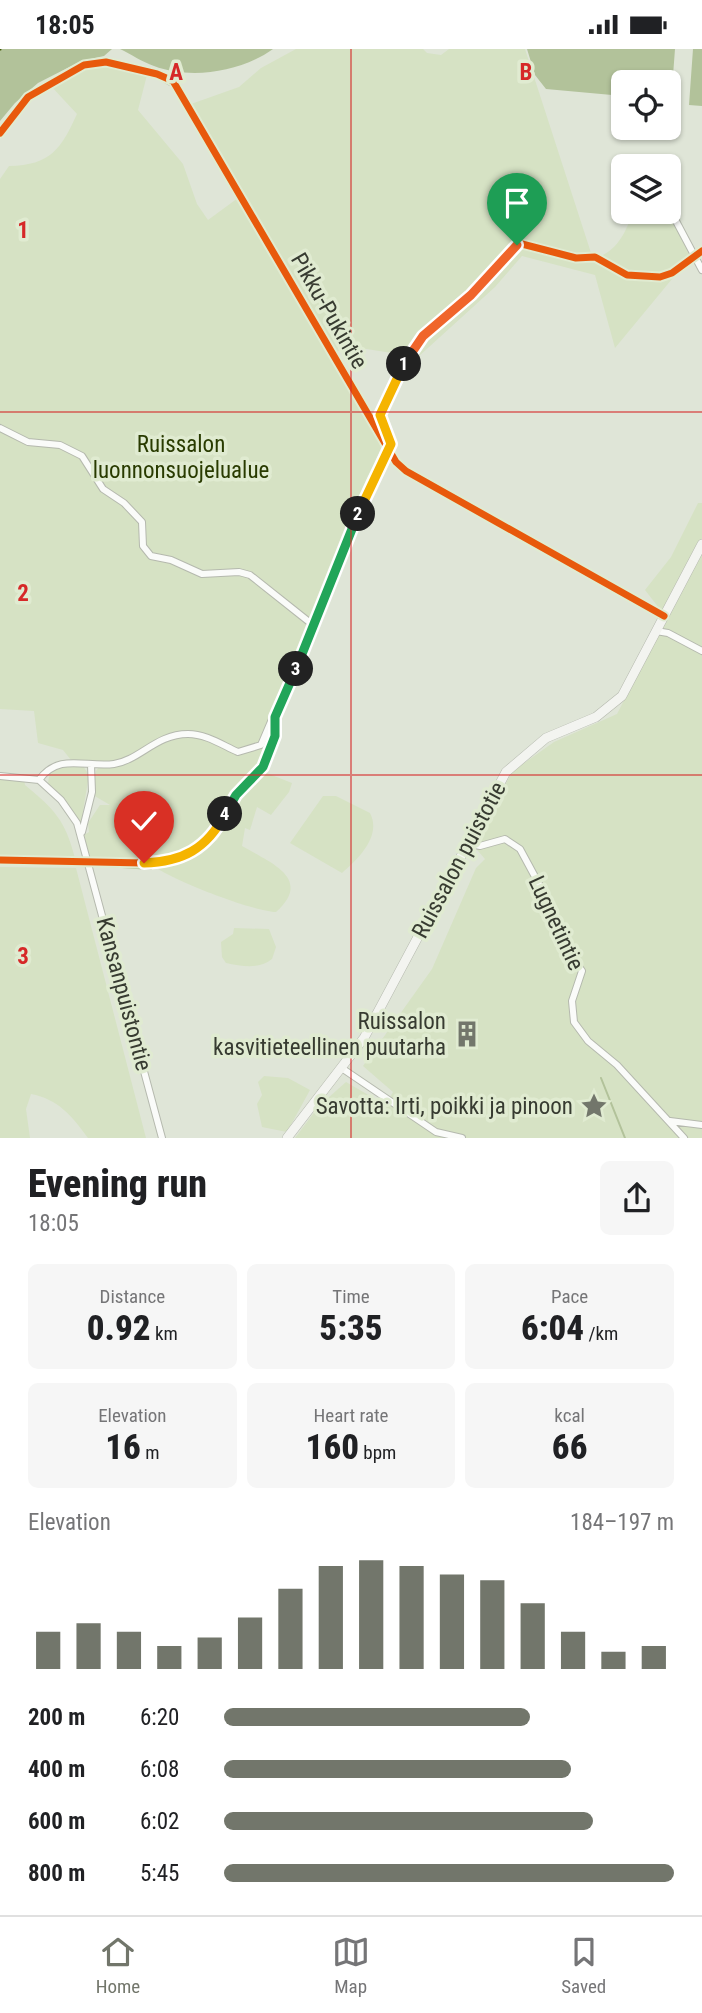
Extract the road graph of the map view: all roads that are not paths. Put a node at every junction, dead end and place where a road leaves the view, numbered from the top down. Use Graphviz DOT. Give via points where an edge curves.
graph roads {
  1 [pos="106,62"];
  2 [pos="678,224"];
  3 [pos="702,269"];
  4 [pos="0,428"];
  5 [pos="387,449"];
  6 [pos="702,544"];
  7 [pos="664,615"];
  8 [pos="313,625"];
  9 [pos="656,631"];
  10 [pos="702,650"];
  11 [pos="90,765"];
  12 [pos="0,776"];
  13 [pos="39,780"];
  14 [pos="81,834"];
  15 [pos="466,843"];
  16 [pos="343,1069"];
  17 [pos="668,1121"];
  18 [pos="702,1125"];
  19 [pos="162,1138"];
  20 [pos="287,1138"];
  21 [pos="462,1138"];
  22 [pos="684,1138"];
  1 -- 5 [label="street, Pikku-Pukintie" via="157,74 176,85"];
  2 -- 3 [label="street"];
  4 -- 8 [label="street" via="28,442 60,445 82,456 103,489 120,499 142,523 142,546 151,556 202,574 250,575"];
  5 -- 7 [label="street, Pikku-Pukintie" via="406,471"];
  5 -- 8 [label="street"];
  6 -- 7 [label="street, Ruissalon puistotie"];
  7 -- 9 [label="street, Ruissalon puistotie"];
  8 -- 11 [label="street" via="261,745 238,752 205,736 178,734 121,762"];
  9 -- 10 [label="street"];
  9 -- 15 [label="street, Ruissalon puistotie" via="627,688 610,708 546,739 506,772"];
  11 -- 13 [label="street" via="58,764"];
  11 -- 14 [label="street" via="92,792"];
  12 -- 13 [label="street"];
  13 -- 14 [label="street, Kansanpuistontie" via="68,809"];
  14 -- 19 [label="street, Kansanpuistontie"];
  15 -- 16 [label="street, Ruissalon puistotie" via="365,1038"];
  15 -- 17 [label="street, Lugnetintie" via="482,846 505,839 520,849 546,897 559,937 582,971 572,1001 574,1022"];
  16 -- 20 [label="street, Ruissalon puistotie"];
  16 -- 21 [label="street" via="436,1132"];
  17 -- 18 [label="street"];
  17 -- 22 [label="street, Lugnetintie"];
}
